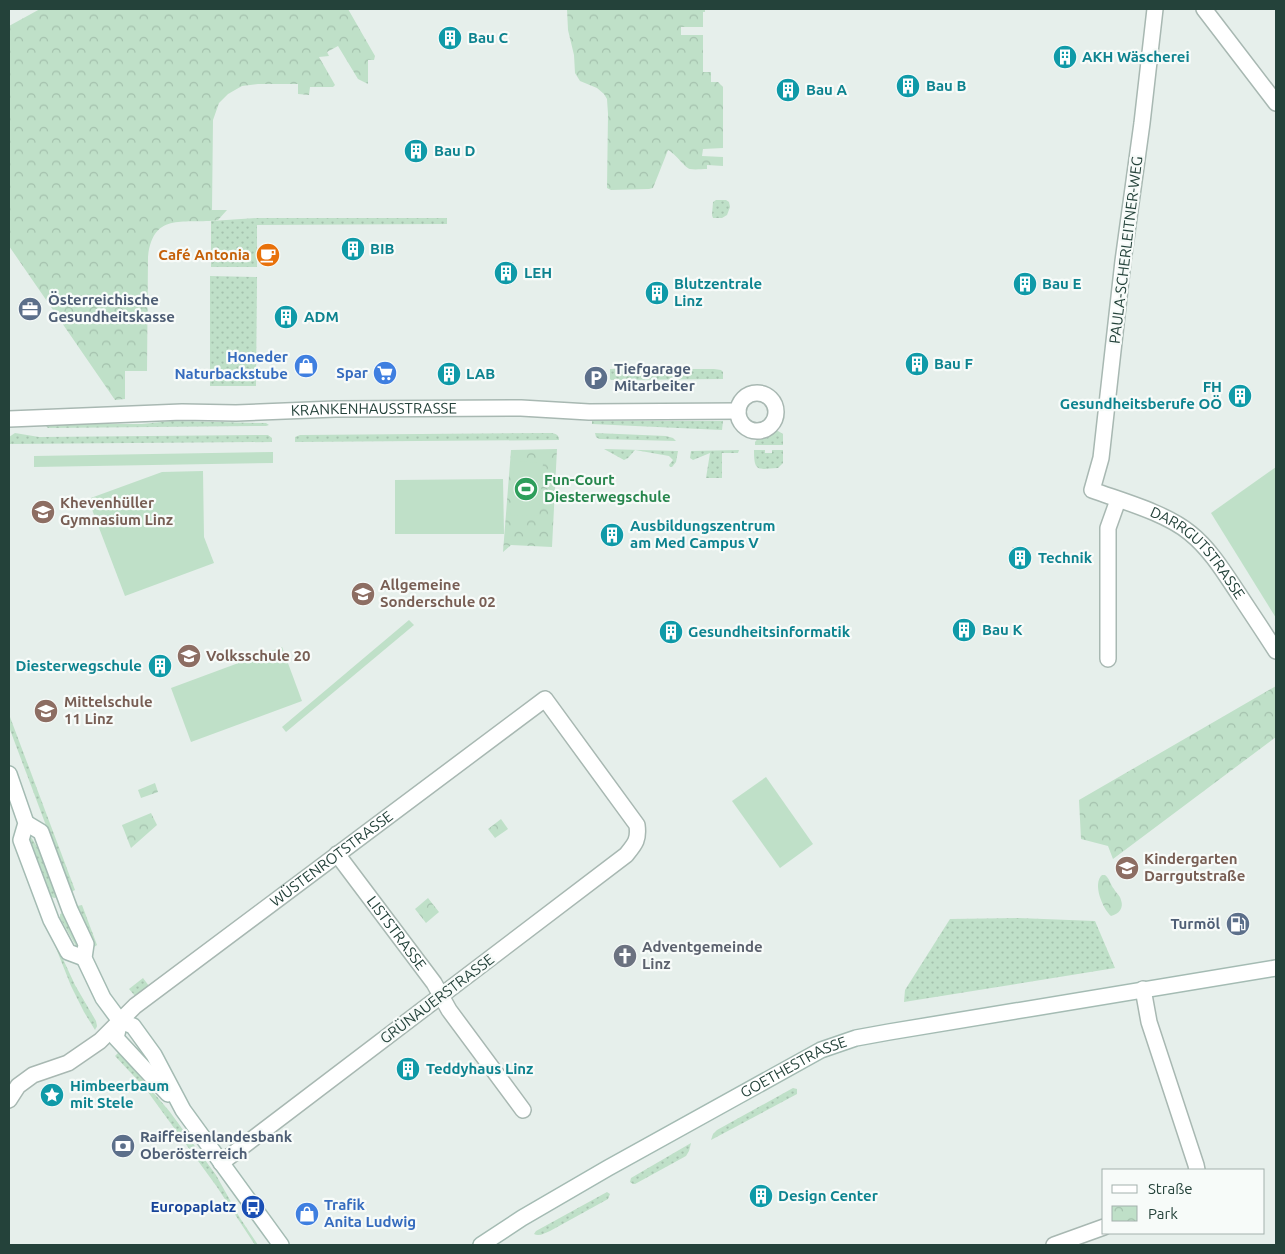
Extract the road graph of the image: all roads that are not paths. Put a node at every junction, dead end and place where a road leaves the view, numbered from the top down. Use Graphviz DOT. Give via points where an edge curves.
graph roads {
  1 [pos="1155,9"];
  2 [pos="1204,9"];
  3 [pos="1276,103"];
  4 [pos="738,411"];
  5 [pos="9,419"];
  6 [pos="1092,490"];
  7 [pos="1118,500"];
  8 [pos="1276,651"];
  9 [pos="1108,659"];
  10 [pos="545,699"];
  11 [pos="9,774"];
  12 [pos="26,823"];
  13 [pos="337,854"];
  14 [pos="84,958"];
  15 [pos="1276,968"];
  16 [pos="1143,989"];
  17 [pos="441,995"];
  18 [pos="120,1021"];
  19 [pos="11,1091"];
  20 [pos="523,1110"];
  21 [pos="220,1163"];
  22 [pos="1197,1169"];
  23 [pos="1102,1228"];
  24 [pos="281,1245"];
  25 [pos="481,1245"];
  26 [pos="1054,1245"];
  1 -- 6 [label="street, PAULA-SCHERLEITNER-WEG" via="1102,458"];
  2 -- 3 [label="street"];
  4 -- 5 [label="street, KRANKENHAUSSTRASSE" via="336,409"];
  6 -- 7 [label="street, DARRGUTSTRASSE"];
  7 -- 8 [label="street, DARRGUTSTRASSE" via="1176,523 1190,533 1220,565"];
  7 -- 9 [label="street" via="1108,528"];
  10 -- 13 [label="street, WÜSTENROTSTRASSE"];
  10 -- 17 [label="street, GRÜNAUERSTRASSE" via="637,825 636,844 626,855"];
  11 -- 12 [label="street"];
  12 -- 14 [label="street" via="41,832 86,944"];
  12 -- 14 [label="street" via="21,840 51,920 68,952"];
  13 -- 17 [label="street, LISTSTRASSE"];
  13 -- 18 [label="street, WÜSTENROTSTRASSE" via="135,1006"];
  14 -- 18 [label="street" via="103,998"];
  15 -- 16 [label="street, GOETHESTRASSE"];
  16 -- 22 [label="street" via="1149,1022"];
  16 -- 25 [label="street, GOETHESTRASSE" via="856,1038 821,1050 593,1177"];
  17 -- 20 [label="street, LISTSTRASSE"];
  17 -- 21 [label="street, GRÜNAUERSTRASSE"];
  18 -- 19 [label="street, WÜSTENROTSTRASSE" via="100,1041 68,1063 33,1075"];
  18 -- 21 [label="street" via="133,1026 154,1055 183,1110"];
  21 -- 24 [label="street"];
  23 -- 26 [label="street"];
}
